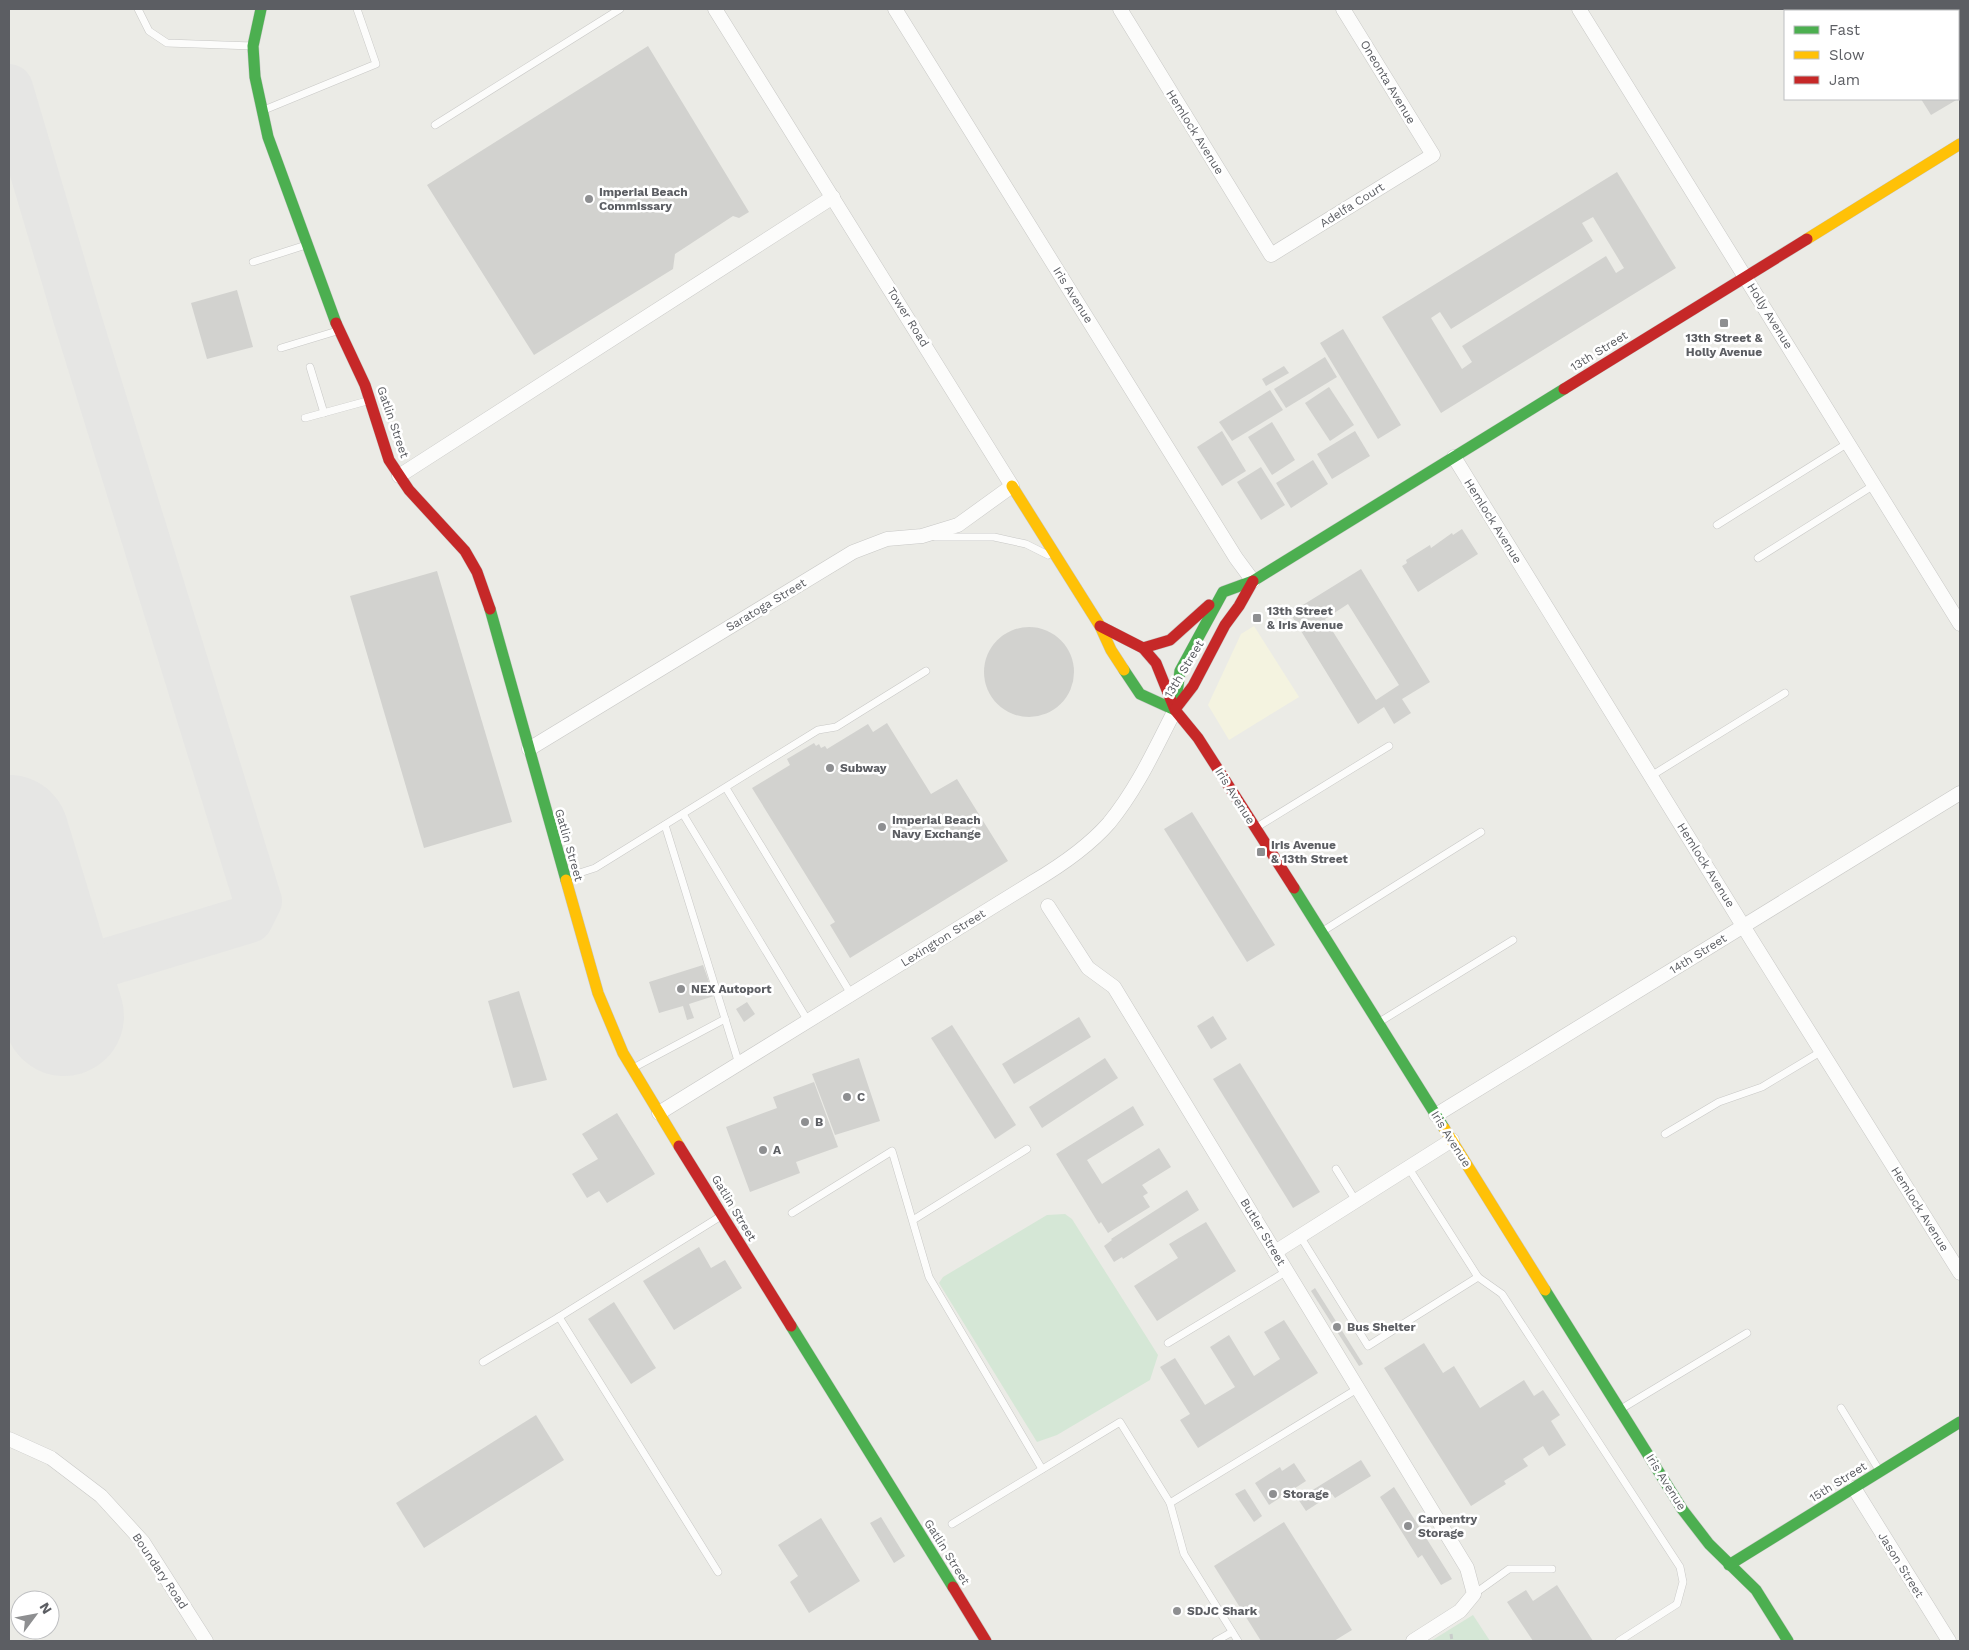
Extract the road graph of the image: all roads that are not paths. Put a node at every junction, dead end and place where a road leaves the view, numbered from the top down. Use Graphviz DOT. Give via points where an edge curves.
graph roads {
  1 [pos="138,9"];
  2 [pos="261,9"];
  3 [pos="357,9"];
  4 [pos="620,9"];
  5 [pos="715,9"];
  6 [pos="895,9"];
  7 [pos="1120,9"];
  8 [pos="1343,9"];
  9 [pos="1579,9"];
  10 [pos="253,46"];
  11 [pos="262,111"];
  12 [pos="435,125"];
  13 [pos="1960,144"];
  14 [pos="1432,155"];
  15 [pos="833,197"];
  16 [pos="306,245"];
  17 [pos="1271,255"];
  18 [pos="253,262"];
  19 [pos="1746,276"];
  20 [pos="339,330"];
  21 [pos="280,348"];
  22 [pos="310,367"];
  23 [pos="370,400"];
  24 [pos="324,413"];
  25 [pos="306,418"];
  26 [pos="1849,442"];
  27 [pos="1454,457"];
  28 [pos="399,476"];
  29 [pos="1875,485"];
  30 [pos="1012,486"];
  31 [pos="1717,525"];
  32 [pos="922,536"];
  33 [pos="1758,558"];
  34 [pos="1059,560"];
  35 [pos="1253,581"];
  36 [pos="1223,592"];
  37 [pos="1960,624"];
  38 [pos="1100,626"];
  39 [pos="1139,645"];
  40 [pos="926,671"];
  41 [pos="1785,693"];
  42 [pos="1175,710"];
  43 [pos="1389,746"];
  44 [pos="529,749"];
  45 [pos="1651,776"];
  46 [pos="726,788"];
  47 [pos="1960,793"];
  48 [pos="683,814"];
  49 [pos="665,825"];
  50 [pos="1255,828"];
  51 [pos="1481,832"];
  52 [pos="564,878"];
  53 [pos="1048,906"];
  54 [pos="1744,926"];
  55 [pos="1321,933"];
  56 [pos="1513,940"];
  57 [pos="851,994"];
  58 [pos="725,1020"];
  59 [pos="808,1021"];
  60 [pos="1378,1023"];
  61 [pos="1822,1051"];
  62 [pos="739,1064"];
  63 [pos="632,1068"];
  64 [pos="659,1113"];
  65 [pos="1436,1115"];
  66 [pos="1665,1134"];
  67 [pos="1452,1140"];
  68 [pos="1026,1149"];
  69 [pos="1408,1167"];
  70 [pos="1336,1169"];
  71 [pos="1356,1201"];
  72 [pos="792,1213"];
  73 [pos="722,1215"];
  74 [pos="912,1220"];
  75 [pos="1300,1236"];
  76 [pos="1276,1252"];
  77 [pos="1287,1271"];
  78 [pos="1960,1273"];
  79 [pos="1478,1277"];
  80 [pos="559,1316"];
  81 [pos="1746,1333"];
  82 [pos="1168,1343"];
  83 [pos="483,1362"];
  84 [pos="1357,1389"];
  85 [pos="1841,1408"];
  86 [pos="1620,1409"];
  87 [pos="1960,1422"];
  88 [pos="9,1439"];
  89 [pos="1042,1469"];
  90 [pos="1880,1471"];
  91 [pos="1854,1488"];
  92 [pos="1170,1503"];
  93 [pos="952,1524"];
  94 [pos="1730,1565"];
  95 [pos="1552,1569"];
  96 [pos="718,1572"];
  97 [pos="1474,1594"];
  98 [pos="1232,1632"];
  99 [pos="206,1641"];
  100 [pos="986,1641"];
  101 [pos="1216,1641"];
  102 [pos="1238,1641"];
  103 [pos="1413,1641"];
  104 [pos="1619,1641"];
  105 [pos="1788,1641"];
  106 [pos="1949,1641"];
  1 -- 10 [label="lane" via="149,31 167,42"];
  2 -- 10 [label="street, Gatlin Street"];
  3 -- 11 [label="lane" via="376,64"];
  4 -- 12 [label="lane"];
  5 -- 15 [label="street, Tower Road"];
  6 -- 35 [label="street, Iris Avenue"];
  7 -- 17 [label="street, Hemlock Avenue"];
  8 -- 14 [label="street, Oneonta Avenue"];
  9 -- 19 [label="street, Holly Avenue"];
  10 -- 11 [label="street, Gatlin Street"];
  11 -- 16 [label="street, Gatlin Street"];
  13 -- 19 [label="street, 13th Street"];
  14 -- 17 [label="street, Adelfa Court"];
  15 -- 28 [label="street"];
  15 -- 30 [label="street, Tower Road"];
  16 -- 18 [label="lane"];
  16 -- 20 [label="street, Gatlin Street"];
  19 -- 26 [label="street, Holly Avenue"];
  19 -- 27 [label="street, 13th Street"];
  20 -- 21 [label="lane"];
  20 -- 23 [label="street, Gatlin Street"];
  22 -- 24 [label="lane"];
  23 -- 24 [label="lane"];
  23 -- 28 [label="street, Gatlin Street" via="389,460"];
  24 -- 25 [label="lane"];
  26 -- 29 [label="street, Holly Avenue"];
  26 -- 31 [label="lane"];
  27 -- 35 [label="street, 13th Street"];
  27 -- 45 [label="street, Hemlock Avenue"];
  28 -- 44 [label="street, Gatlin Street" via="465,552 477,572"];
  29 -- 33 [label="lane"];
  29 -- 37 [label="street, Holly Avenue"];
  30 -- 32 [label="street, Saratoga Street" via="958,525"];
  30 -- 34 [label="street, Tower Road"];
  32 -- 34 [label="lane" via="994,537 1026,544"];
  32 -- 44 [label="street, Saratoga Street" via="887,539 853,552"];
  34 -- 38 [label="street, Tower Road"];
  35 -- 36 [label="street, 13th Street"];
  35 -- 42 [label="street, 13th Street"];
  36 -- 39 [label="street" via="1170,640"];
  36 -- 42 [label="street, 13th Street" via="1180,672"];
  38 -- 39 [label="street"];
  38 -- 42 [label="street, Tower Road" via="1115,657 1140,694"];
  39 -- 42 [label="street" via="1156,663"];
  40 -- 46 [label="lane" via="836,727 818,730"];
  41 -- 45 [label="lane"];
  42 -- 50 [label="street, Iris Avenue" via="1198,738"];
  42 -- 57 [label="street, Lexington Street" via="1129,797 1108,824 1081,850"];
  43 -- 50 [label="lane"];
  44 -- 52 [label="street, Gatlin Street"];
  45 -- 54 [label="street, Hemlock Avenue"];
  46 -- 48 [label="lane"];
  46 -- 57 [label="lane"];
  47 -- 54 [label="street, 14th Street"];
  48 -- 49 [label="lane"];
  48 -- 59 [label="lane"];
  49 -- 52 [label="lane" via="595,868"];
  49 -- 58 [label="lane"];
  50 -- 55 [label="street, Iris Avenue"];
  51 -- 55 [label="lane"];
  52 -- 63 [label="street, Gatlin Street" via="598,993"];
  53 -- 76 [label="street, Butler Street" via="1088,968 1114,987"];
  54 -- 61 [label="street, Hemlock Avenue"];
  54 -- 65 [label="street, 14th Street"];
  55 -- 60 [label="street, Iris Avenue"];
  56 -- 60 [label="lane"];
  57 -- 59 [label="street, Lexington Street"];
  58 -- 62 [label="lane"];
  58 -- 63 [label="lane"];
  59 -- 62 [label="street, Lexington Street"];
  60 -- 65 [label="street, Iris Avenue"];
  61 -- 66 [label="lane" via="1762,1087 1720,1102"];
  61 -- 78 [label="street, Hemlock Avenue"];
  62 -- 64 [label="street, Lexington Street"];
  63 -- 64 [label="street, Gatlin Street"];
  64 -- 73 [label="street, Gatlin Street"];
  65 -- 67 [label="street, Iris Avenue"];
  67 -- 69 [label="street"];
  67 -- 86 [label="street, Iris Avenue"];
  68 -- 74 [label="lane"];
  69 -- 71 [label="street"];
  69 -- 79 [label="lane"];
  70 -- 71 [label="lane"];
  71 -- 75 [label="street"];
  72 -- 74 [label="lane" via="892,1151"];
  73 -- 80 [label="lane"];
  73 -- 100 [label="street, Gatlin Street"];
  74 -- 89 [label="lane" via="929,1276"];
  75 -- 76 [label="street"];
  75 -- 79 [label="lane" via="1368,1346"];
  76 -- 77 [label="street, Butler Street"];
  77 -- 82 [label="lane"];
  77 -- 84 [label="street, Butler Street"];
  79 -- 104 [label="lane" via="1502,1294 1680,1567 1682,1582 1677,1604"];
  80 -- 83 [label="lane"];
  80 -- 96 [label="lane"];
  81 -- 86 [label="lane"];
  84 -- 92 [label="lane"];
  84 -- 97 [label="street, Butler Street" via="1467,1568"];
  85 -- 90 [label="lane"];
  86 -- 94 [label="street, Iris Avenue" via="1682,1509"];
  87 -- 90 [label="street, 15th Street"];
  88 -- 99 [label="street, Boundary Road" via="51,1458 101,1496 143,1542"];
  89 -- 92 [label="lane" via="1120,1422"];
  89 -- 93 [label="lane"];
  90 -- 91 [label="street, 15th Street"];
  91 -- 94 [label="street, 15th Street"];
  91 -- 106 [label="street, Jason Street"];
  92 -- 98 [label="lane" via="1184,1554"];
  94 -- 105 [label="street, Iris Avenue" via="1756,1590"];
  95 -- 97 [label="lane" via="1509,1569"];
  97 -- 103 [label="street" via="1460,1611"];
  98 -- 101 [label="lane"];
  98 -- 102 [label="lane"];
}
